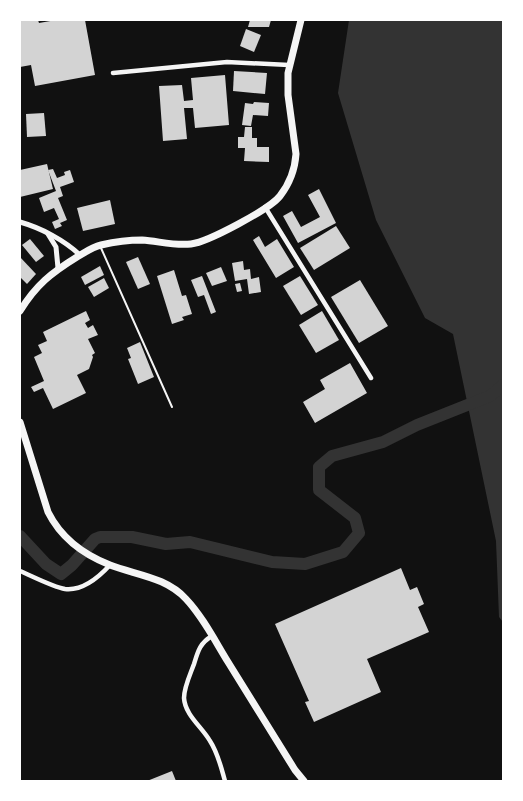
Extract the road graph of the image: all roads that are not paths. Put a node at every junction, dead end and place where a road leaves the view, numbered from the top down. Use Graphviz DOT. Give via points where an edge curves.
graph roads {
  1 [pos="301,20"];
  2 [pos="289,65"];
  3 [pos="113,73"];
  4 [pos="266,207"];
  5 [pos="20,222"];
  6 [pos="48,234"];
  7 [pos="64,243"];
  8 [pos="100,245"];
  9 [pos="56,247"];
  10 [pos="80,255"];
  11 [pos="58,268"];
  12 [pos="20,311"];
  13 [pos="371,378"];
  14 [pos="172,407"];
  15 [pos="20,422"];
  16 [pos="110,565"];
  17 [pos="20,571"];
  18 [pos="212,636"];
  19 [pos="302,780"];
  20 [pos="224,781"];
  1 -- 2 [label="main road"];
  2 -- 3 [label="street" via="226,62"];
  2 -- 4 [label="main road" via="288,95 295,163 290,180 279,197"];
  4 -- 8 [label="main road" via="208,240 192,244 127,240"];
  4 -- 13 [label="street"];
  5 -- 6 [label="street"];
  6 -- 7 [label="street"];
  6 -- 9 [label="street"];
  7 -- 9 [label="street"];
  7 -- 10 [label="street"];
  8 -- 10 [label="main road"];
  8 -- 14 [label="lane"];
  9 -- 11 [label="street"];
  10 -- 11 [label="main road"];
  11 -- 12 [label="main road" via="41,282"];
  15 -- 16 [label="main road" via="55,525 77,547"];
  16 -- 17 [label="street" via="85,585 66,589"];
  16 -- 18 [label="main road" via="170,586 185,598"];
  18 -- 19 [label="main road"];
  18 -- 20 [label="street" via="199,647 184,699 189,713 218,756"];
}
